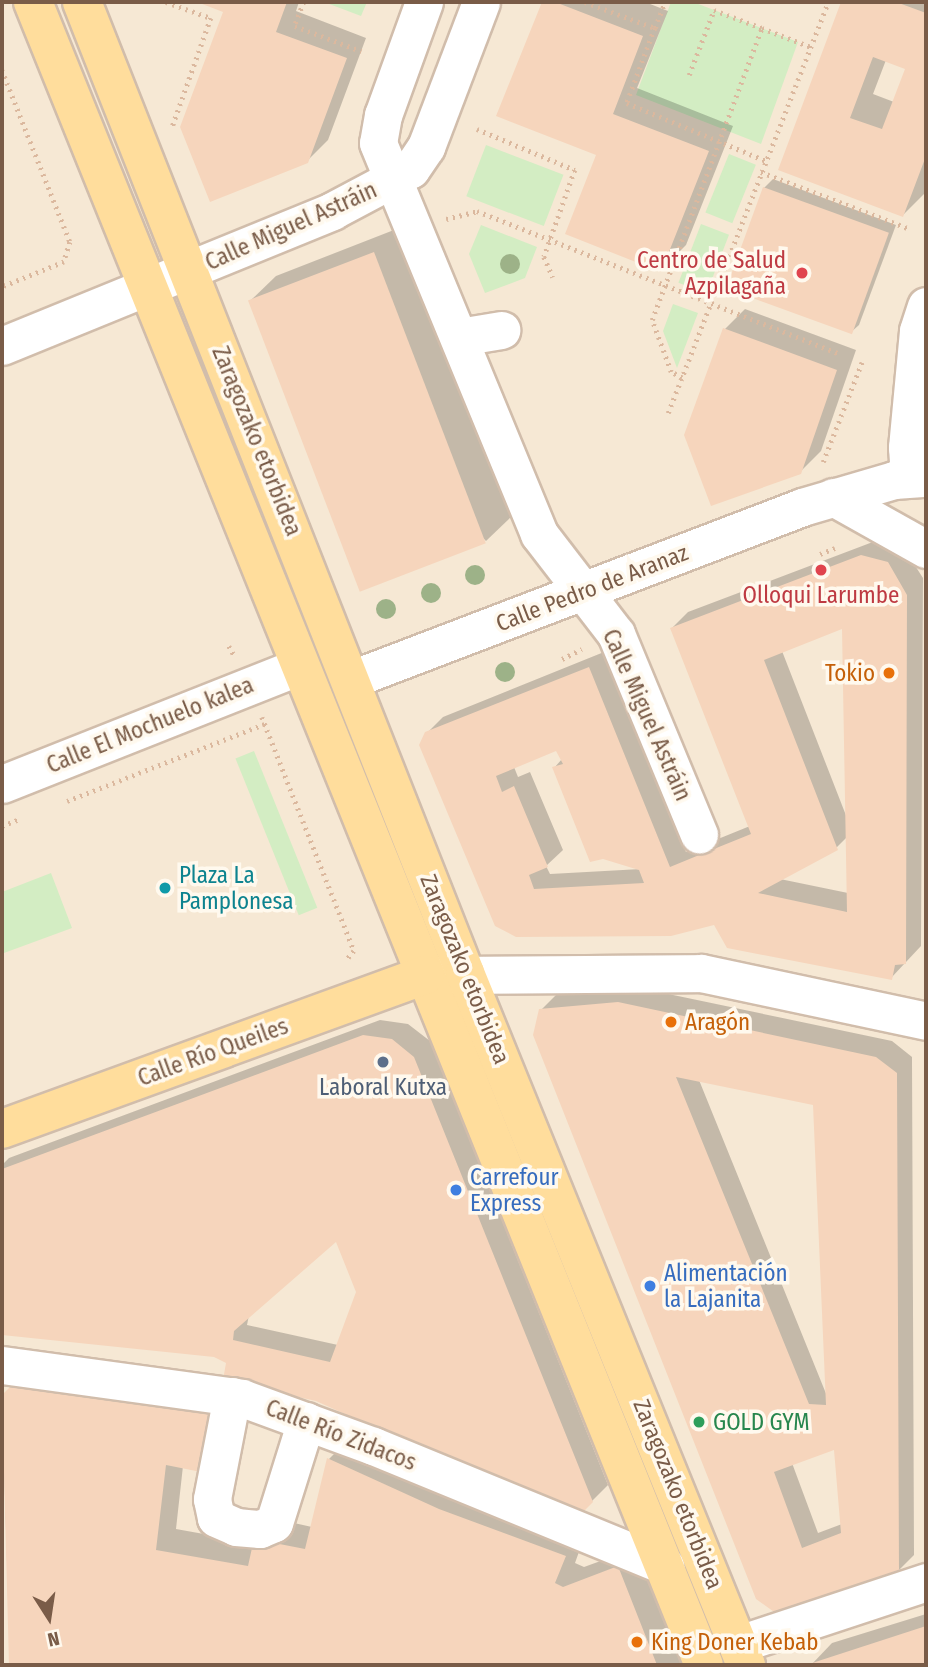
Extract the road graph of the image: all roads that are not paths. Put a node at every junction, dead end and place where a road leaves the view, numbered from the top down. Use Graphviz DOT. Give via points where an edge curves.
graph roads {
  1 [pos="33,2"];
  2 [pos="82,2"];
  3 [pos="424,2"];
  4 [pos="481,2"];
  5 [pos="393,180"];
  6 [pos="189,270"];
  7 [pos="148,288"];
  8 [pos="926,306"];
  9 [pos="501,330"];
  10 [pos="459,337"];
  11 [pos="2,346"];
  12 [pos="926,477"];
  13 [pos="826,486"];
  14 [pos="926,549"];
  15 [pos="583,593"];
  16 [pos="298,667"];
  17 [pos="352,679"];
  18 [pos="2,784"];
  19 [pos="699,834"];
  20 [pos="465,973"];
  21 [pos="425,975"];
  22 [pos="926,1020"];
  23 [pos="2,1129"];
  24 [pos="2,1364"];
  25 [pos="232,1396"];
  26 [pos="306,1421"];
  27 [pos="665,1566"];
  28 [pos="926,1582"];
  29 [pos="742,1655"];
  30 [pos="704,1665"];
  1 -- 7 [label="main road, Zaragozako etorbidea"];
  2 -- 6 [label="main road, Zaragozako etorbidea"];
  3 -- 5 [label="street, Calle Miguel Astráin" via="383,115 378,143"];
  4 -- 5 [label="street, Calle Miguel Astráin" via="426,148 411,169"];
  5 -- 6 [label="street, Calle Miguel Astráin"];
  5 -- 10 [label="street, Calle Miguel Astráin"];
  6 -- 7 [label="street"];
  6 -- 17 [label="main road, Zaragozako etorbidea"];
  7 -- 11 [label="street"];
  7 -- 16 [label="main road, Zaragozako etorbidea"];
  8 -- 12 [label="street" via="918,331 907,447 908,461"];
  9 -- 10 [label="street"];
  10 -- 15 [label="street, Calle Miguel Astráin" via="539,534"];
  12 -- 13 [label="street, Calle Pedro de Aranaz"];
  13 -- 14 [label="street"];
  13 -- 15 [label="street, Calle Pedro de Aranaz"];
  15 -- 17 [label="street, Calle Pedro de Aranaz"];
  15 -- 19 [label="street, Calle Miguel Astráin" via="616,634"];
  16 -- 18 [label="street, Calle El Mochuelo kalea"];
  16 -- 21 [label="main road, Zaragozako etorbidea"];
  17 -- 20 [label="main road, Zaragozako etorbidea"];
  20 -- 21 [label="street"];
  20 -- 22 [label="street" via="701,973"];
  20 -- 29 [label="main road, Zaragozako etorbidea"];
  21 -- 23 [label="main road, Calle Río Queiles"];
  21 -- 27 [label="main road, Zaragozako etorbidea"];
  24 -- 25 [label="street, Calle Río Zidacos"];
  25 -- 26 [label="street, Calle Río Zidacos"];
  25 -- 26 [label="street" via="212,1499 216,1518 236,1527 260,1529 274,1523"];
  26 -- 27 [label="street, Calle Río Zidacos"];
  27 -- 30 [label="main road, Zaragozako etorbidea"];
  28 -- 29 [label="street"];
}
